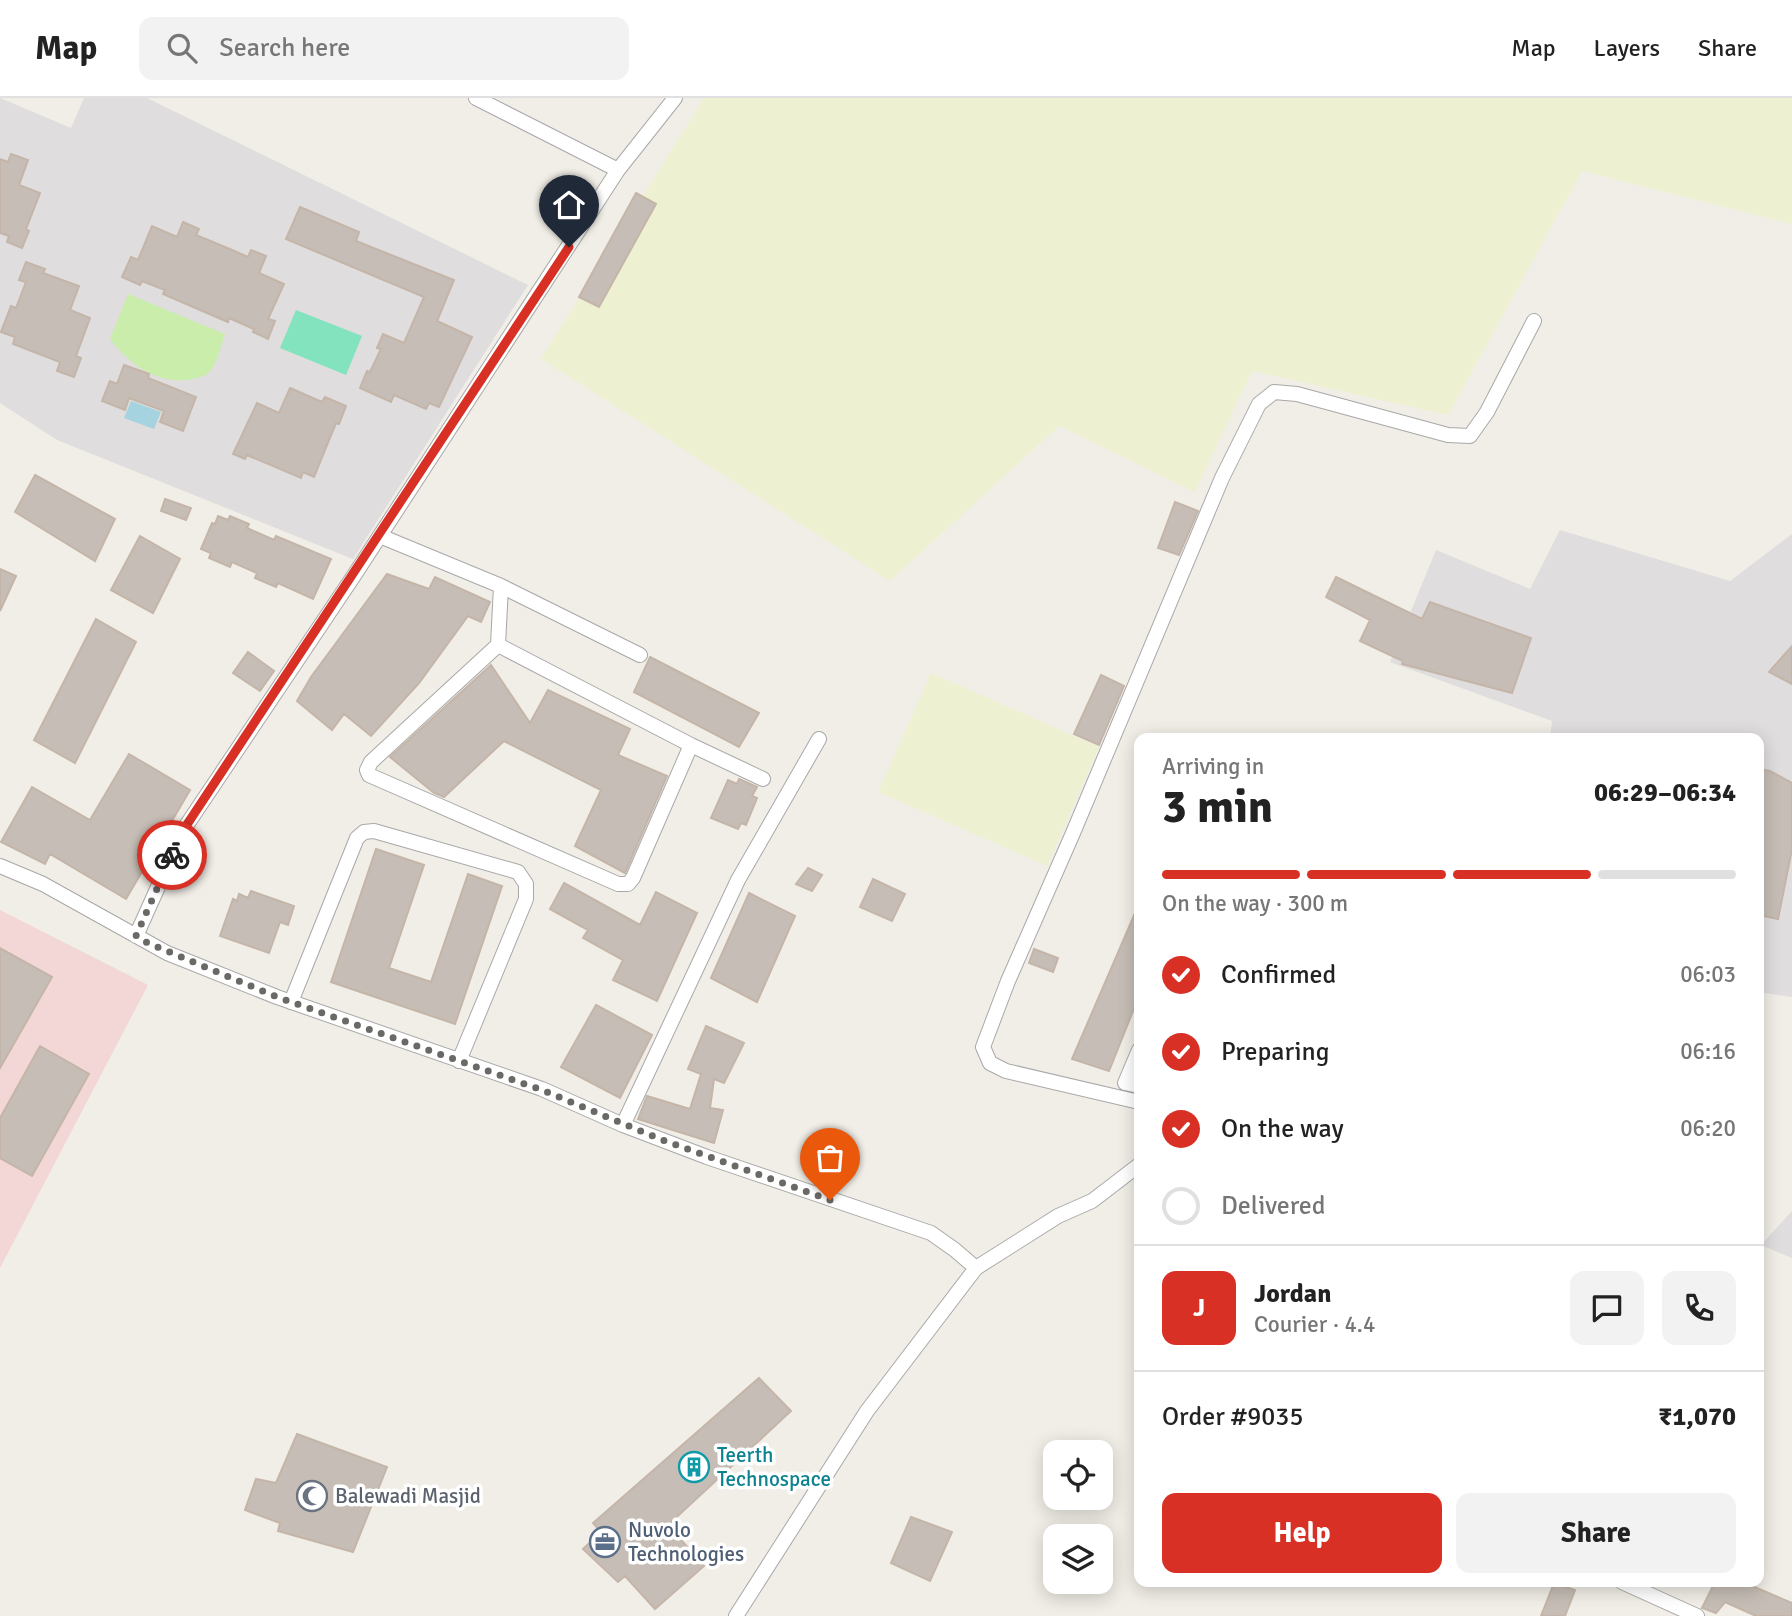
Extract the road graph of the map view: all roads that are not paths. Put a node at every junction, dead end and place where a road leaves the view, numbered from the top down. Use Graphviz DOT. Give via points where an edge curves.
graph roads {
  1 [pos="476,98"];
  2 [pos="675,98"];
  3 [pos="618,170"];
  4 [pos="1534,321"];
  5 [pos="380,536"];
  6 [pos="501,586"];
  7 [pos="498,645"];
  8 [pos="640,655"];
  9 [pos="819,739"];
  10 [pos="691,745"];
  11 [pos="763,779"];
  12 [pos="0,866"];
  13 [pos="136,936"];
  14 [pos="291,1002"];
  15 [pos="459,1061"];
  16 [pos="1134,1062"];
  17 [pos="1134,1085"];
  18 [pos="1134,1101"];
  19 [pos="623,1125"];
  20 [pos="1134,1169"];
  21 [pos="975,1268"];
  22 [pos="1633,1587"];
  23 [pos="736,1616"];
  24 [pos="1697,1616"];
  1 -- 3 [label="street"];
  2 -- 3 [label="street"];
  3 -- 5 [label="street"];
  4 -- 18 [label="street" via="1470,436 1448,435 1297,394 1274,392 1259,404 1222,478 983,1047 990,1063 1006,1071"];
  5 -- 6 [label="street"];
  5 -- 13 [label="street" via="184,829"];
  6 -- 7 [label="street"];
  6 -- 8 [label="street"];
  7 -- 10 [label="street"];
  7 -- 10 [label="street" via="371,762 369,775 618,884 628,884"];
  9 -- 19 [label="street" via="738,880"];
  10 -- 11 [label="street"];
  12 -- 13 [label="street" via="43,884"];
  13 -- 14 [label="street"];
  14 -- 15 [label="street"];
  14 -- 15 [label="street" via="357,838 364,832 518,872 526,884 526,899"];
  15 -- 19 [label="street"];
  16 -- 17 [label="street" via="1125,1083"];
  19 -- 21 [label="street" via="931,1233"];
  20 -- 21 [label="street" via="1092,1201 1058,1216"];
  21 -- 23 [label="street" via="867,1411"];
  22 -- 24 [label="street"];
}
